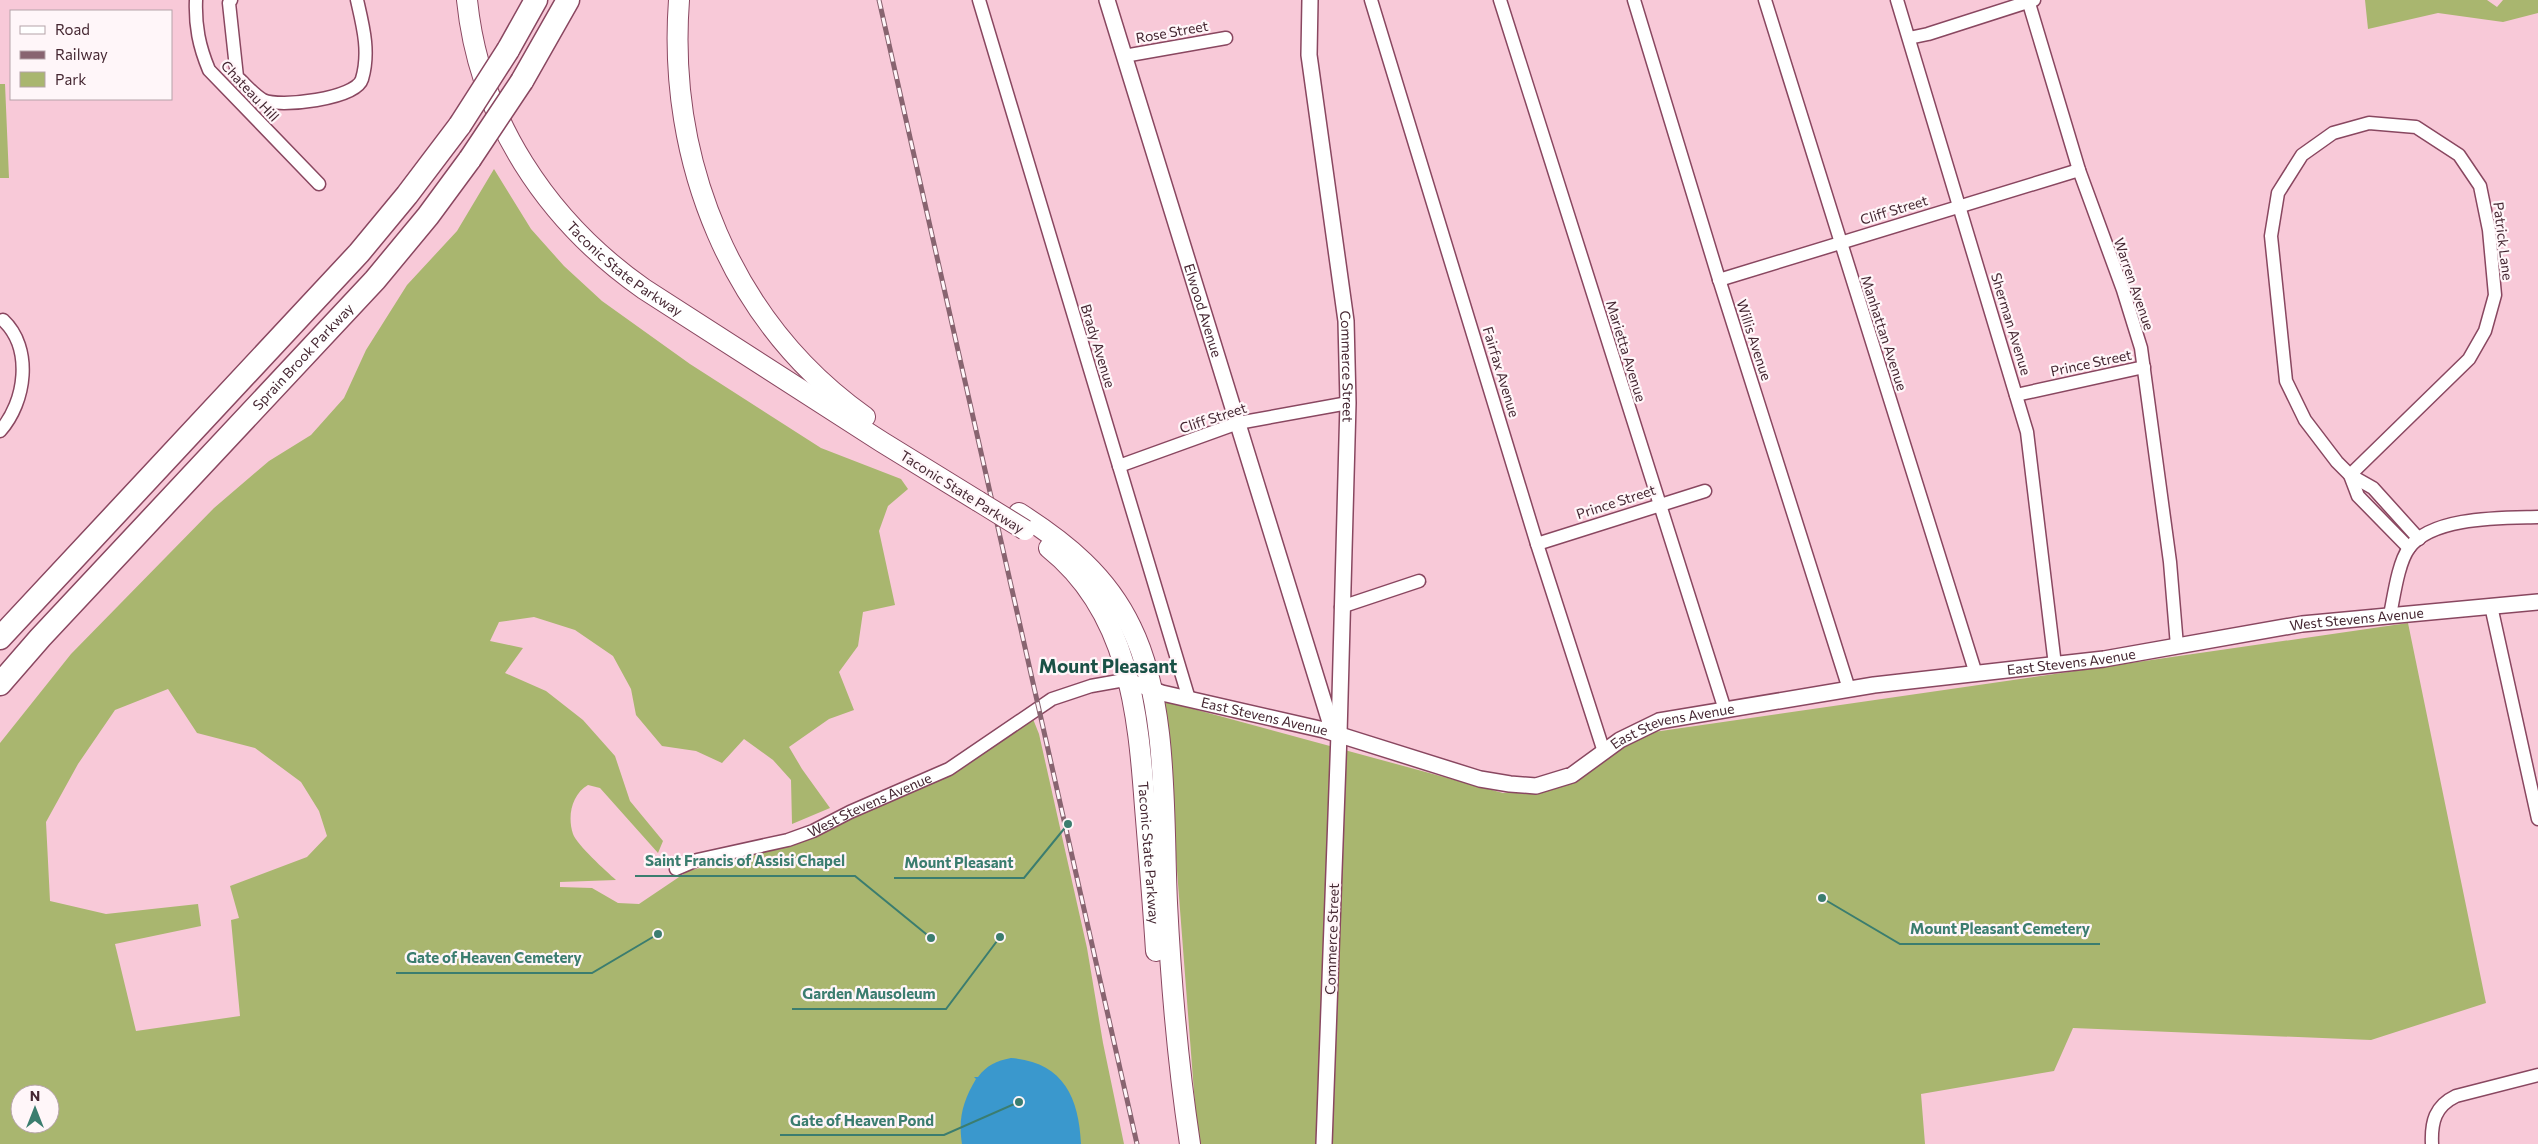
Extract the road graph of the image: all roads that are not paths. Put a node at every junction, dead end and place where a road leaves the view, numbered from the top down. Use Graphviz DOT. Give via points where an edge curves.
graph roads {
  1 [pos="196,0"];
  2 [pos="231,0"];
  3 [pos="357,0"];
  4 [pos="467,0"];
  5 [pos="536,0"];
  6 [pos="568,0"];
  7 [pos="679,0"];
  8 [pos="979,0"];
  9 [pos="1107,0"];
  10 [pos="1310,0"];
  11 [pos="1371,0"];
  12 [pos="1500,0"];
  13 [pos="1634,0"];
  14 [pos="1765,0"];
  15 [pos="1897,0"];
  16 [pos="2030,1"];
  17 [pos="1226,38"];
  18 [pos="1909,38"];
  19 [pos="1124,56"];
  20 [pos="2078,170"];
  21 [pos="319,184"];
  22 [pos="1960,206"];
  23 [pos="1839,242"];
  24 [pos="1719,280"];
  25 [pos="3,320"];
  26 [pos="2144,367"];
  27 [pos="2016,395"];
  28 [pos="1348,403"];
  29 [pos="1238,423"];
  30 [pos="0,431"];
  31 [pos="1119,466"];
  32 [pos="2350,476"];
  33 [pos="1705,491"];
  34 [pos="976,494"];
  35 [pos="1659,504"];
  36 [pos="2538,517"];
  37 [pos="1022,522"];
  38 [pos="2419,539"];
  39 [pos="1537,544"];
  40 [pos="2409,548"];
  41 [pos="1419,581"];
  42 [pos="2538,602"];
  43 [pos="2492,606"];
  44 [pos="1341,607"];
  45 [pos="2390,615"];
  46 [pos="0,638"];
  47 [pos="2177,646"];
  48 [pos="2055,665"];
  49 [pos="1976,674"];
  50 [pos="1130,682"];
  51 [pos="0,684"];
  52 [pos="1849,688"];
  53 [pos="1152,689"];
  54 [pos="1189,699"];
  55 [pos="1725,710"];
  56 [pos="1339,734"];
  57 [pos="1604,752"];
  58 [pos="2538,819"];
  59 [pos="676,869"];
  60 [pos="2538,1075"];
  61 [pos="1177,1144"];
  62 [pos="1190,1144"];
  63 [pos="1324,1144"];
  64 [pos="2432,1144"];
  1 -- 21 [label="street, Chateau Hill" via="195,25 200,48 210,70"];
  2 -- 3 [label="street" via="236,78 263,100 274,102 328,99 356,88 362,80 367,44"];
  4 -- 34 [label="highway, Taconic State Parkway" via="480,66 511,142 542,193 582,239 644,289 882,442"];
  5 -- 46 [label="highway, bridge" via="460,125 408,195 359,253"];
  6 -- 51 [label="highway, Sprain Brook Parkway, bridge" via="522,82 470,160 415,233"];
  7 -- 34 [label="highway, Taconic State Parkway" via="678,81 687,145 706,209 740,280 777,333 826,386"];
  8 -- 31 [label="street, Brady Avenue"];
  9 -- 19 [label="street, Elwood Avenue"];
  10 -- 28 [label="street, Commerce Street" via="1309,54 1346,321"];
  11 -- 39 [label="street, Fairfax Avenue"];
  12 -- 35 [label="street, Marietta Avenue"];
  13 -- 24 [label="street, Willis Avenue"];
  14 -- 23 [label="street, Manhattan Avenue"];
  15 -- 18 [label="street, Sherman Avenue"];
  16 -- 18 [label="street"];
  16 -- 20 [label="street, Warren Avenue"];
  17 -- 19 [label="street, Rose Street"];
  18 -- 22 [label="street, Sherman Avenue"];
  19 -- 29 [label="street, Elwood Avenue"];
  20 -- 22 [label="street, Cliff Street"];
  20 -- 26 [label="street, Warren Avenue" via="2133,319"];
  22 -- 23 [label="street, Cliff Street"];
  22 -- 27 [label="street, Sherman Avenue"];
  23 -- 24 [label="street, Cliff Street"];
  23 -- 49 [label="street, Manhattan Avenue"];
  24 -- 52 [label="street, Willis Avenue"];
  25 -- 30 [label="street" via="18,340 22,376 15,410"];
  26 -- 27 [label="street, Prince Street"];
  26 -- 47 [label="street, Warren Avenue" via="2170,562"];
  27 -- 48 [label="street, Sherman Avenue" via="2027,432"];
  28 -- 29 [label="street, Cliff Street"];
  28 -- 44 [label="street, Commerce Street"];
  29 -- 31 [label="street, Cliff Street"];
  29 -- 56 [label="street, Elwood Avenue" via="1330,722"];
  31 -- 54 [label="street, Brady Avenue"];
  32 -- 32 [label="street, Patrick Lane" via="2305,420 2286,381 2271,236 2278,193 2302,155 2333,132 2369,123 2416,127 2459,155 2480,186 2489,230 2494,295 2485,331 2469,360"];
  32 -- 38 [label="street, Patrick Lane" via="2373,488"];
  32 -- 40 [label="street, Patrick Lane" via="2358,496"];
  33 -- 35 [label="street, Prince Street"];
  34 -- 37 [label="highway, Taconic State Parkway, bridge"];
  35 -- 39 [label="street, Prince Street"];
  35 -- 55 [label="street, Marietta Avenue"];
  36 -- 38 [label="street" via="2448,525"];
  37 -- 50 [label="highway, Taconic State Parkway" via="1062,559 1091,593 1116,636"];
  37 -- 53 [label="highway, Taconic State Parkway" via="1071,549 1112,594 1136,638"];
  38 -- 40 [label="street"];
  39 -- 57 [label="street, Fairfax Avenue"];
  40 -- 45 [label="street"];
  41 -- 44 [label="street"];
  42 -- 43 [label="street, West Stevens Avenue"];
  43 -- 45 [label="street, West Stevens Avenue"];
  43 -- 58 [label="street"];
  44 -- 56 [label="street, Commerce Street"];
  45 -- 47 [label="street, West Stevens Avenue" via="2302,624"];
  47 -- 48 [label="street, East Stevens Avenue"];
  48 -- 49 [label="street, East Stevens Avenue"];
  49 -- 52 [label="street, East Stevens Avenue"];
  50 -- 53 [label="street, East Stevens Avenue"];
  50 -- 59 [label="street, West Stevens Avenue" via="1119,681 1067,692 1020,718 949,769 850,812 813,832 697,860"];
  50 -- 61 [label="highway, Taconic State Parkway" via="1139,729 1162,1019"];
  52 -- 55 [label="street, East Stevens Avenue"];
  53 -- 54 [label="street, East Stevens Avenue"];
  53 -- 62 [label="highway, Taconic State Parkway" via="1160,754 1173,1005"];
  54 -- 56 [label="street, East Stevens Avenue"];
  55 -- 57 [label="street, East Stevens Avenue" via="1659,721 1637,730"];
  56 -- 57 [label="street, East Stevens Avenue" via="1464,774 1536,786 1572,775"];
  56 -- 63 [label="street, Commerce Street"];
  60 -- 64 [label="street" via="2447,1100 2432,1122"];
}
